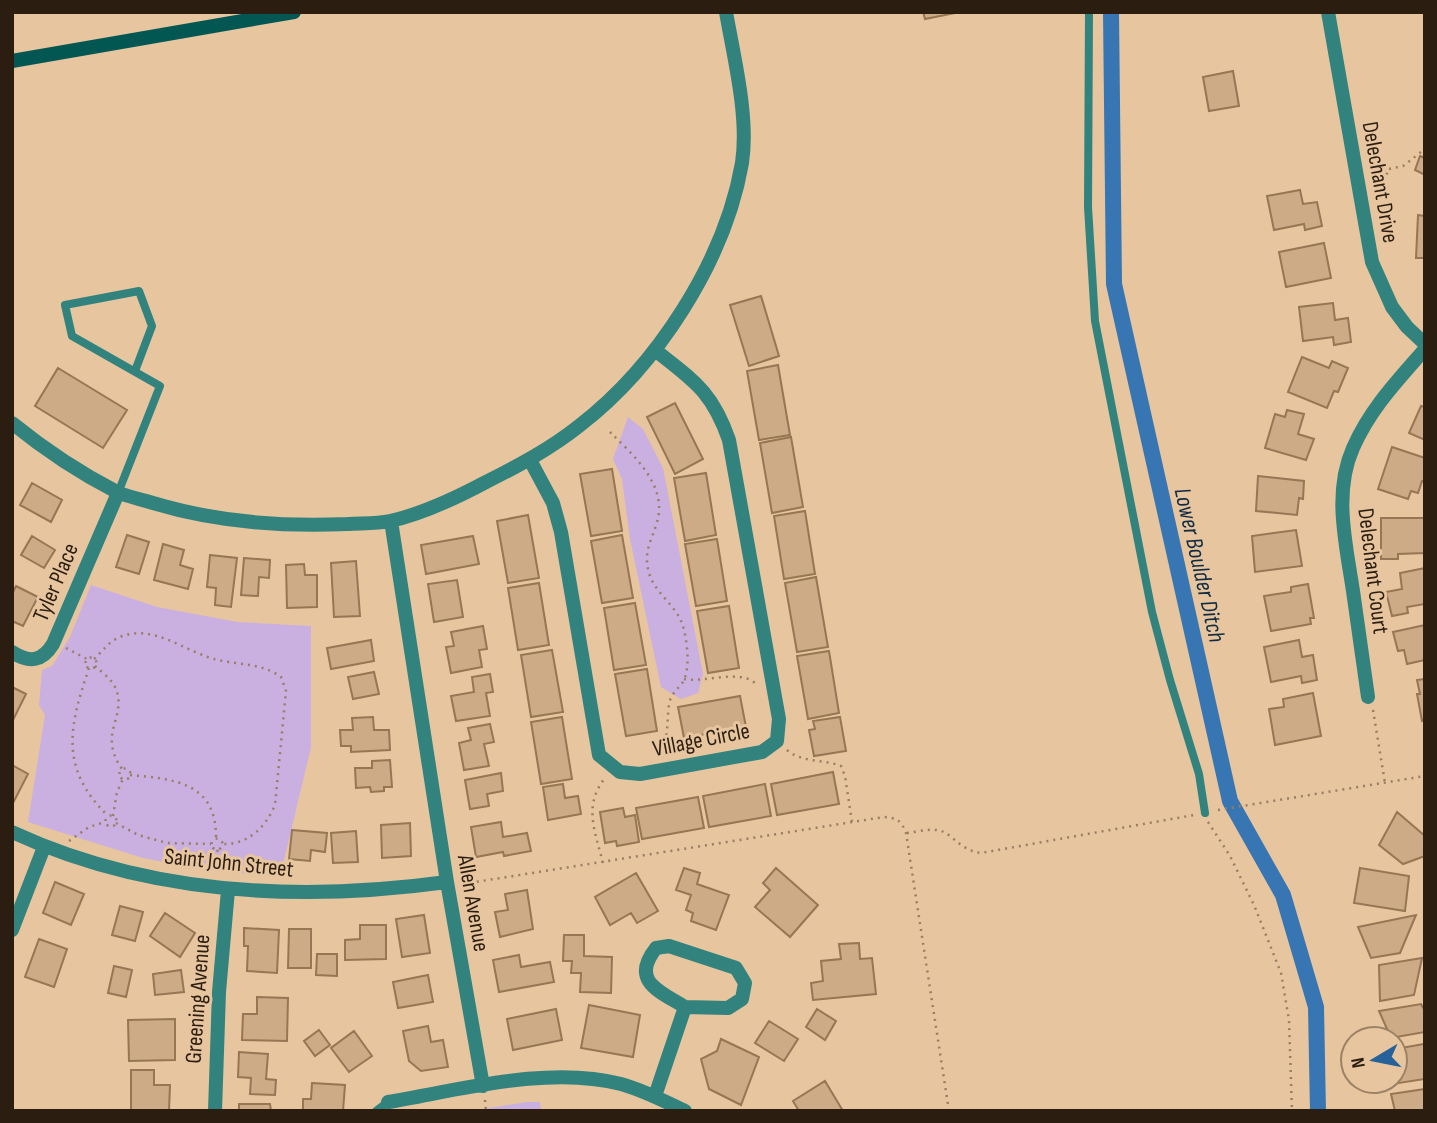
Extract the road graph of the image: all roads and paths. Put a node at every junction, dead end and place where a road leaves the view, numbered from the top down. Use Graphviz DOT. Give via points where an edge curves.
graph roads {
  1 [pos="294,12"];
  2 [pos="726,12"];
  3 [pos="1089,12"];
  4 [pos="1328,12"];
  5 [pos="12,61"];
  6 [pos="1425,149"];
  7 [pos="1372,159"];
  8 [pos="1389,169"];
  9 [pos="1376,183"];
  10 [pos="1425,347"];
  11 [pos="654,350"];
  12 [pos="135,372"];
  13 [pos="12,423"];
  14 [pos="610,432"];
  15 [pos="530,460"];
  16 [pos="118,492"];
  17 [pos="390,521"];
  18 [pos="53,644"];
  19 [pos="12,652"];
  20 [pos="87,659"];
  21 [pos="94,659"];
  22 [pos="95,666"];
  23 [pos="89,668"];
  24 [pos="684,679"];
  25 [pos="755,683"];
  26 [pos="1368,696"];
  27 [pos="777,741"];
  28 [pos="663,752"];
  29 [pos="614,767"];
  30 [pos="122,769"];
  31 [pos="130,775"];
  32 [pos="1425,776"];
  33 [pos="123,779"];
  34 [pos="1385,783"];
  35 [pos="1205,813"];
  36 [pos="111,816"];
  37 [pos="106,822"];
  38 [pos="852,822"];
  39 [pos="116,823"];
  40 [pos="12,832"];
  41 [pos="906,833"];
  42 [pos="216,839"];
  43 [pos="211,844"];
  44 [pos="222,844"];
  45 [pos="44,847"];
  46 [pos="217,850"];
  47 [pos="65,854"];
  48 [pos="603,863"];
  49 [pos="447,882"];
  50 [pos="234,890"];
  51 [pos="12,930"];
  52 [pos="685,1007"];
  53 [pos="482,1086"];
  54 [pos="655,1096"];
  55 [pos="382,1107"];
  56 [pos="215,1111"];
  57 [pos="685,1111"];
  58 [pos="949,1111"];
  59 [pos="1292,1111"];
  1 -- 5 [label="main road"];
  2 -- 11 [label="street" via="742,106 742,162 726,222 700,281"];
  3 -- 35 [label="lane" via="1087,207 1095,321 1152,612 1199,774"];
  4 -- 10 [label="street, Delechant Drive" via="1372,262 1392,307"];
  6 -- 8 [label="path" via="1403,166"];
  7 -- 8 [label="path"];
  8 -- 9 [label="path"];
  10 -- 26 [label="street, Delechant Court" via="1380,399 1344,476 1342,520"];
  11 -- 15 [label="street" via="621,389 580,426"];
  11 -- 27 [label="street, Village Circle" via="710,397 729,440 779,719"];
  12 -- 12 [label="lane" via="152,326 139,291 65,305 72,337"];
  12 -- 16 [label="lane" via="160,386"];
  13 -- 16 [label="street"];
  14 -- 24 [label="path" via="638,460 656,492 659,514 647,549 648,570 682,624 687,663"];
  15 -- 17 [label="street" via="439,505"];
  15 -- 29 [label="street" via="553,503 561,531 600,755"];
  16 -- 17 [label="street" via="168,508 235,521 304,526"];
  16 -- 18 [label="street, Tyler Place"];
  17 -- 49 [label="street, Allen Avenue"];
  18 -- 19 [label="street, Tyler Place" via="39,660 25,660"];
  18 -- 20 [label="path"];
  20 -- 21 [label="path"];
  20 -- 23 [label="path"];
  21 -- 22 [label="path"];
  21 -- 44 [label="path" via="116,639 149,635 216,660 264,668 284,681 275,805 267,822 251,837"];
  22 -- 23 [label="path"];
  22 -- 30 [label="path" via="118,694 112,740"];
  23 -- 36 [label="path" via="72,723 73,753 86,789"];
  24 -- 25 [label="path" via="738,677"];
  24 -- 28 [label="path" via="672,695"];
  26 -- 34 [label="path"];
  27 -- 29 [label="street, Village Circle" via="762,752 640,774"];
  27 -- 38 [label="path" via="794,756 841,766"];
  29 -- 48 [label="path" via="592,801"];
  30 -- 31 [label="path"];
  30 -- 33 [label="path"];
  31 -- 33 [label="path"];
  31 -- 42 [label="path" via="169,778 198,793 215,816"];
  32 -- 34 [label="path"];
  33 -- 36 [label="path"];
  34 -- 35 [label="path"];
  35 -- 41 [label="path" via="981,853 967,851 937,830"];
  35 -- 59 [label="path" via="1248,892 1281,973 1289,1020"];
  36 -- 37 [label="path"];
  36 -- 39 [label="path"];
  37 -- 39 [label="path" via="111,827"];
  37 -- 47 [label="path" via="70,839"];
  38 -- 41 [label="path" via="895,818"];
  38 -- 48 [label="path"];
  39 -- 43 [label="path" via="167,843"];
  40 -- 45 [label="street, Saint John Street"];
  41 -- 58 [label="path"];
  42 -- 43 [label="path"];
  42 -- 44 [label="path"];
  43 -- 46 [label="path"];
  44 -- 46 [label="path"];
  45 -- 47 [label="street, Saint John Street"];
  45 -- 51 [label="street"];
  46 -- 50 [label="path" via="227,869 242,875"];
  47 -- 50 [label="street, Saint John Street" via="163,880"];
  48 -- 49 [label="path" via="469,884"];
  49 -- 50 [label="street, Saint John Street" via="320,893"];
  49 -- 53 [label="street, Allen Avenue"];
  50 -- 56 [label="street, Greening Avenue" via="219,992"];
  52 -- 52 [label="street" via="649,985 645,971 656,948 669,946 736,968 745,982 742,999 728,1008"];
  52 -- 54 [label="street"];
  53 -- 54 [label="street" via="527,1079 578,1079 620,1084"];
  53 -- 55 [label="street"];
  54 -- 57 [label="street"];
}
